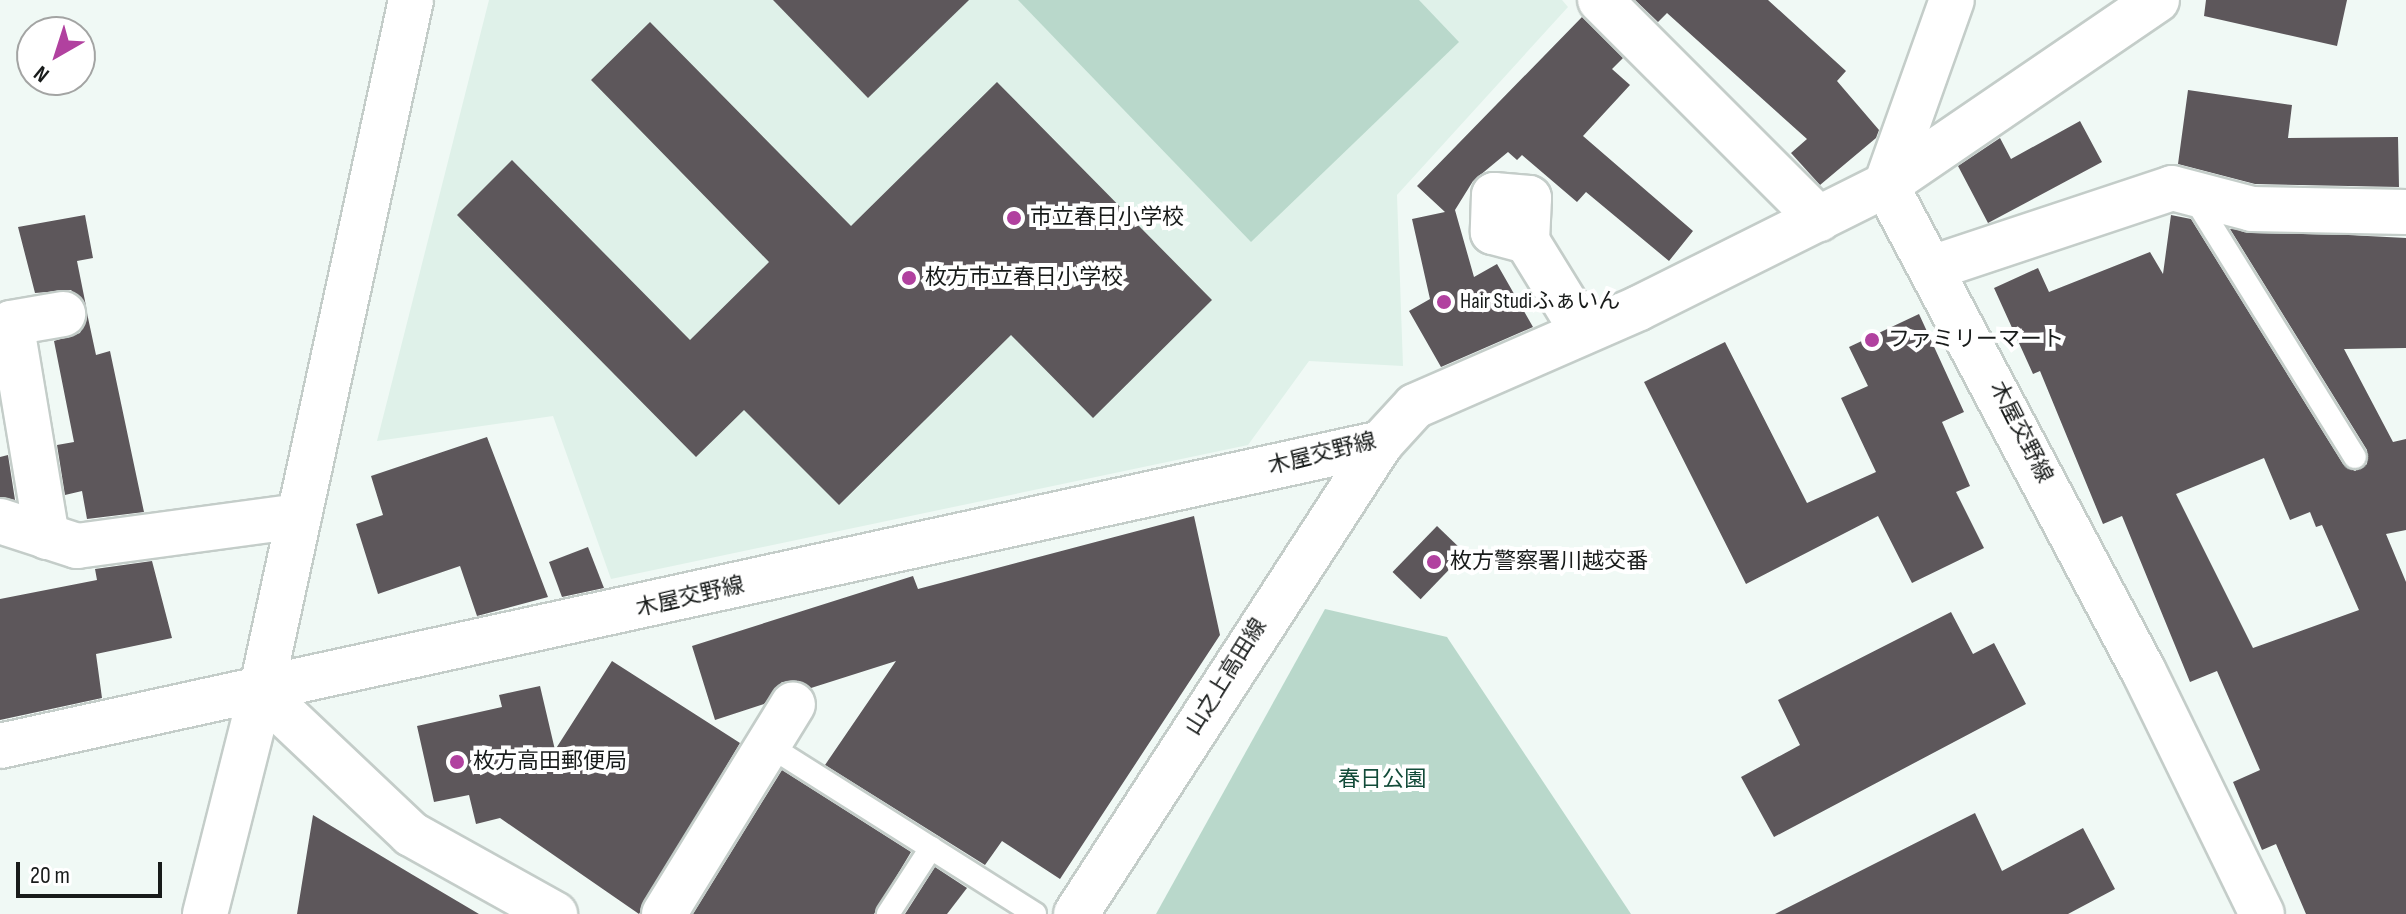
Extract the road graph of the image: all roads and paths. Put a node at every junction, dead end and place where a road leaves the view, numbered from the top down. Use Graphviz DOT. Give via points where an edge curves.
graph roads {
  1 [pos="411,0"];
  2 [pos="1600,0"];
  3 [pos="1952,0"];
  4 [pos="2157,0"];
  5 [pos="1886,185"];
  6 [pos="2191,192"];
  7 [pos="2406,212"];
  8 [pos="1819,219"];
  9 [pos="1527,241"];
  10 [pos="1935,267"];
  11 [pos="63,314"];
  12 [pos="1583,332"];
  13 [pos="1381,443"];
  14 [pos="2355,457"];
  15 [pos="299,516"];
  16 [pos="0,521"];
  17 [pos="47,537"];
  18 [pos="261,692"];
  19 [pos="793,704"];
  20 [pos="768,745"];
  21 [pos="0,746"];
  22 [pos="931,848"];
  23 [pos="205,914"];
  24 [pos="555,914"];
  25 [pos="664,914"];
  26 [pos="888,914"];
  27 [pos="1035,914"];
  28 [pos="1076,914"];
  29 [pos="2262,914"];
  1 -- 15 [label="street"];
  2 -- 8 [label="street"];
  3 -- 5 [label="street"];
  4 -- 5 [label="street"];
  5 -- 8 [label="street, 木屋交野線"];
  5 -- 10 [label="street, 木屋交野線"];
  6 -- 7 [label="street" via="2252,209"];
  6 -- 10 [label="street" via="2172,188"];
  6 -- 14 [label="lane"];
  8 -- 12 [label="street, 木屋交野線"];
  9 -- 12 [label="street"];
  10 -- 29 [label="street, 木屋交野線"];
  11 -- 17 [label="street" via="11,323"];
  12 -- 13 [label="street, 木屋交野線" via="1415,406"];
  13 -- 18 [label="street, 木屋交野線"];
  13 -- 28 [label="street, 山之上高田線"];
  15 -- 17 [label="street" via="77,546"];
  15 -- 18 [label="street"];
  16 -- 17 [label="street"];
  18 -- 21 [label="street, 木屋交野線"];
  18 -- 23 [label="street"];
  18 -- 24 [label="street" via="411,834"];
  19 -- 20 [label="street"];
  20 -- 22 [label="lane"];
  20 -- 25 [label="street"];
  22 -- 26 [label="lane"];
  22 -- 27 [label="lane"];
}
